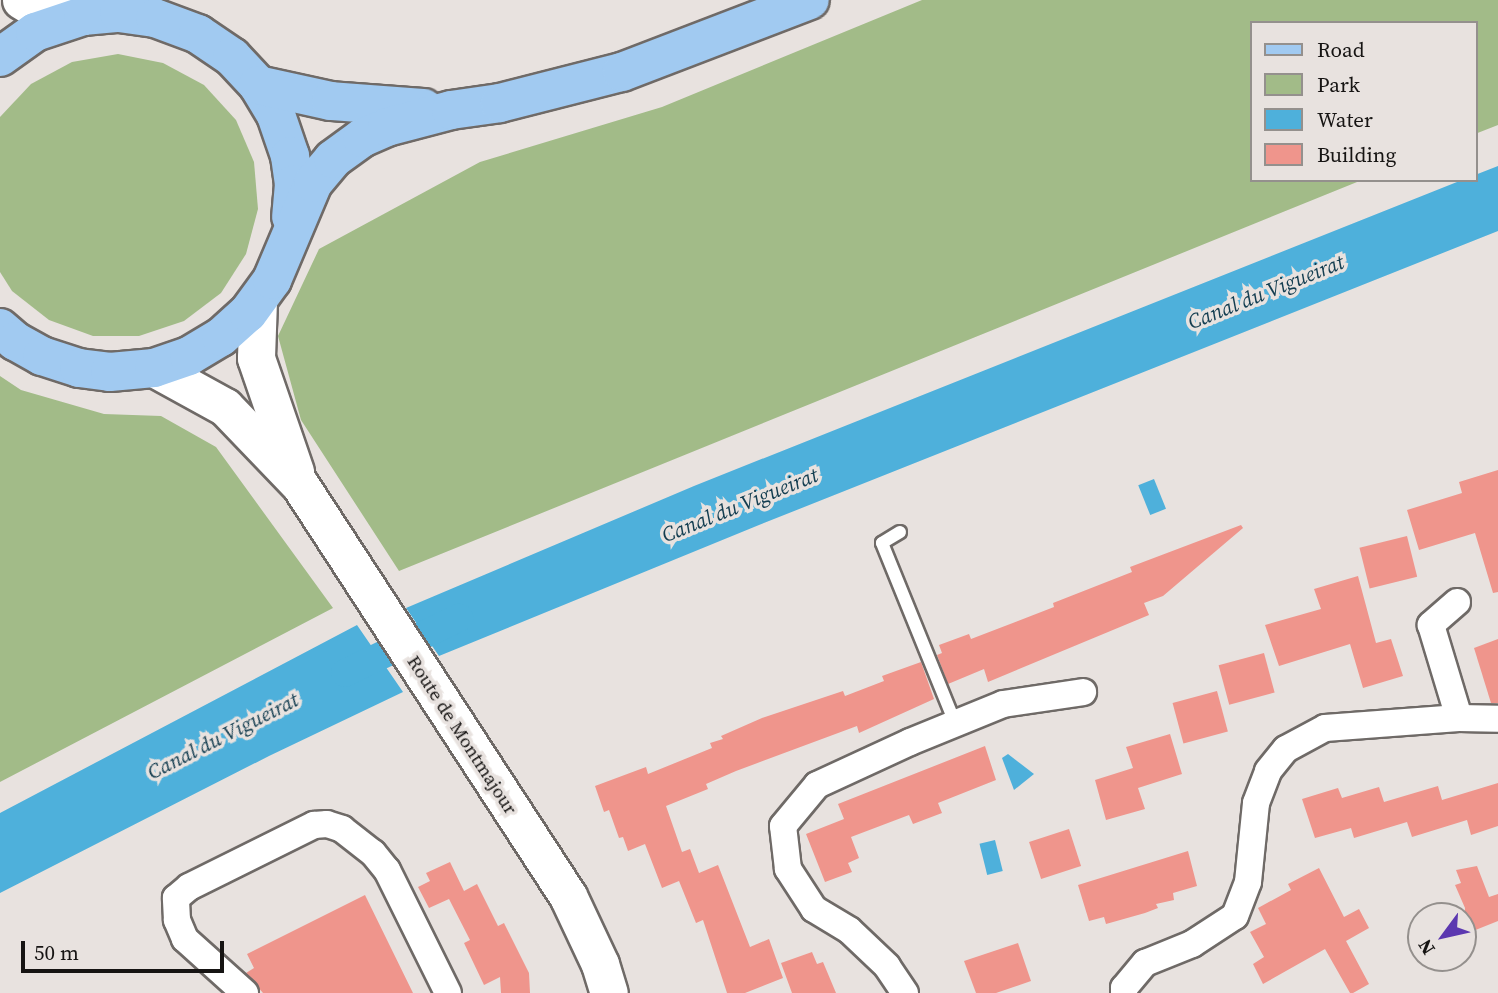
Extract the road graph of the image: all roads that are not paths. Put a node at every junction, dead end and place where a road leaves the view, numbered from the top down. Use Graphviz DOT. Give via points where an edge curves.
graph roads {
  1 [pos="21,0"];
  2 [pos="810,0"];
  3 [pos="83,16"];
  4 [pos="0,57"];
  5 [pos="258,85"];
  6 [pos="451,110"];
  7 [pos="290,230"];
  8 [pos="258,300"];
  9 [pos="0,328"];
  10 [pos="154,368"];
  11 [pos="300,485"];
  12 [pos="900,532"];
  13 [pos="1457,602"];
  14 [pos="1083,692"];
  15 [pos="1459,719"];
  16 [pos="1498,719"];
  17 [pos="955,723"];
  18 [pos="245,993"];
  19 [pos="448,993"];
  20 [pos="609,993"];
  21 [pos="905,993"];
  22 [pos="1124,993"];
  1 -- 3 [label="main road" via="32,7"];
  2 -- 6 [label="main road" via="622,72 513,100"];
  3 -- 4 [label="main road" via="36,32"];
  3 -- 5 [label="main road" via="119,13 155,18 198,34 232,57"];
  5 -- 6 [label="main road" via="331,101"];
  5 -- 7 [label="main road" via="276,115 290,156 294,184"];
  6 -- 7 [label="main road" via="387,127 333,159 313,183"];
  7 -- 8 [label="main road" via="272,280"];
  8 -- 10 [label="main road" via="222,337 189,356"];
  8 -- 11 [label="main road, Route de Montmajour" via="256,358"];
  9 -- 10 [label="main road" via="42,356 79,369"];
  10 -- 11 [label="main road, Route de Montmajour" via="226,407"];
  11 -- 20 [label="main road, Route de Montmajour" via="568,896"];
  12 -- 17 [label="lane" via="882,543"];
  13 -- 15 [label="street" via="1432,625"];
  14 -- 17 [label="street" via="1003,704"];
  15 -- 16 [label="street"];
  15 -- 22 [label="street" via="1325,728 1286,749 1268,771 1256,803 1248,882 1235,916 1192,944 1145,963"];
  17 -- 21 [label="street" via="817,785 783,826 788,869 814,909 849,930 887,966"];
  18 -- 19 [label="street" via="185,939 177,920 176,898 189,887 301,831 327,824 342,828 387,870"];
}
